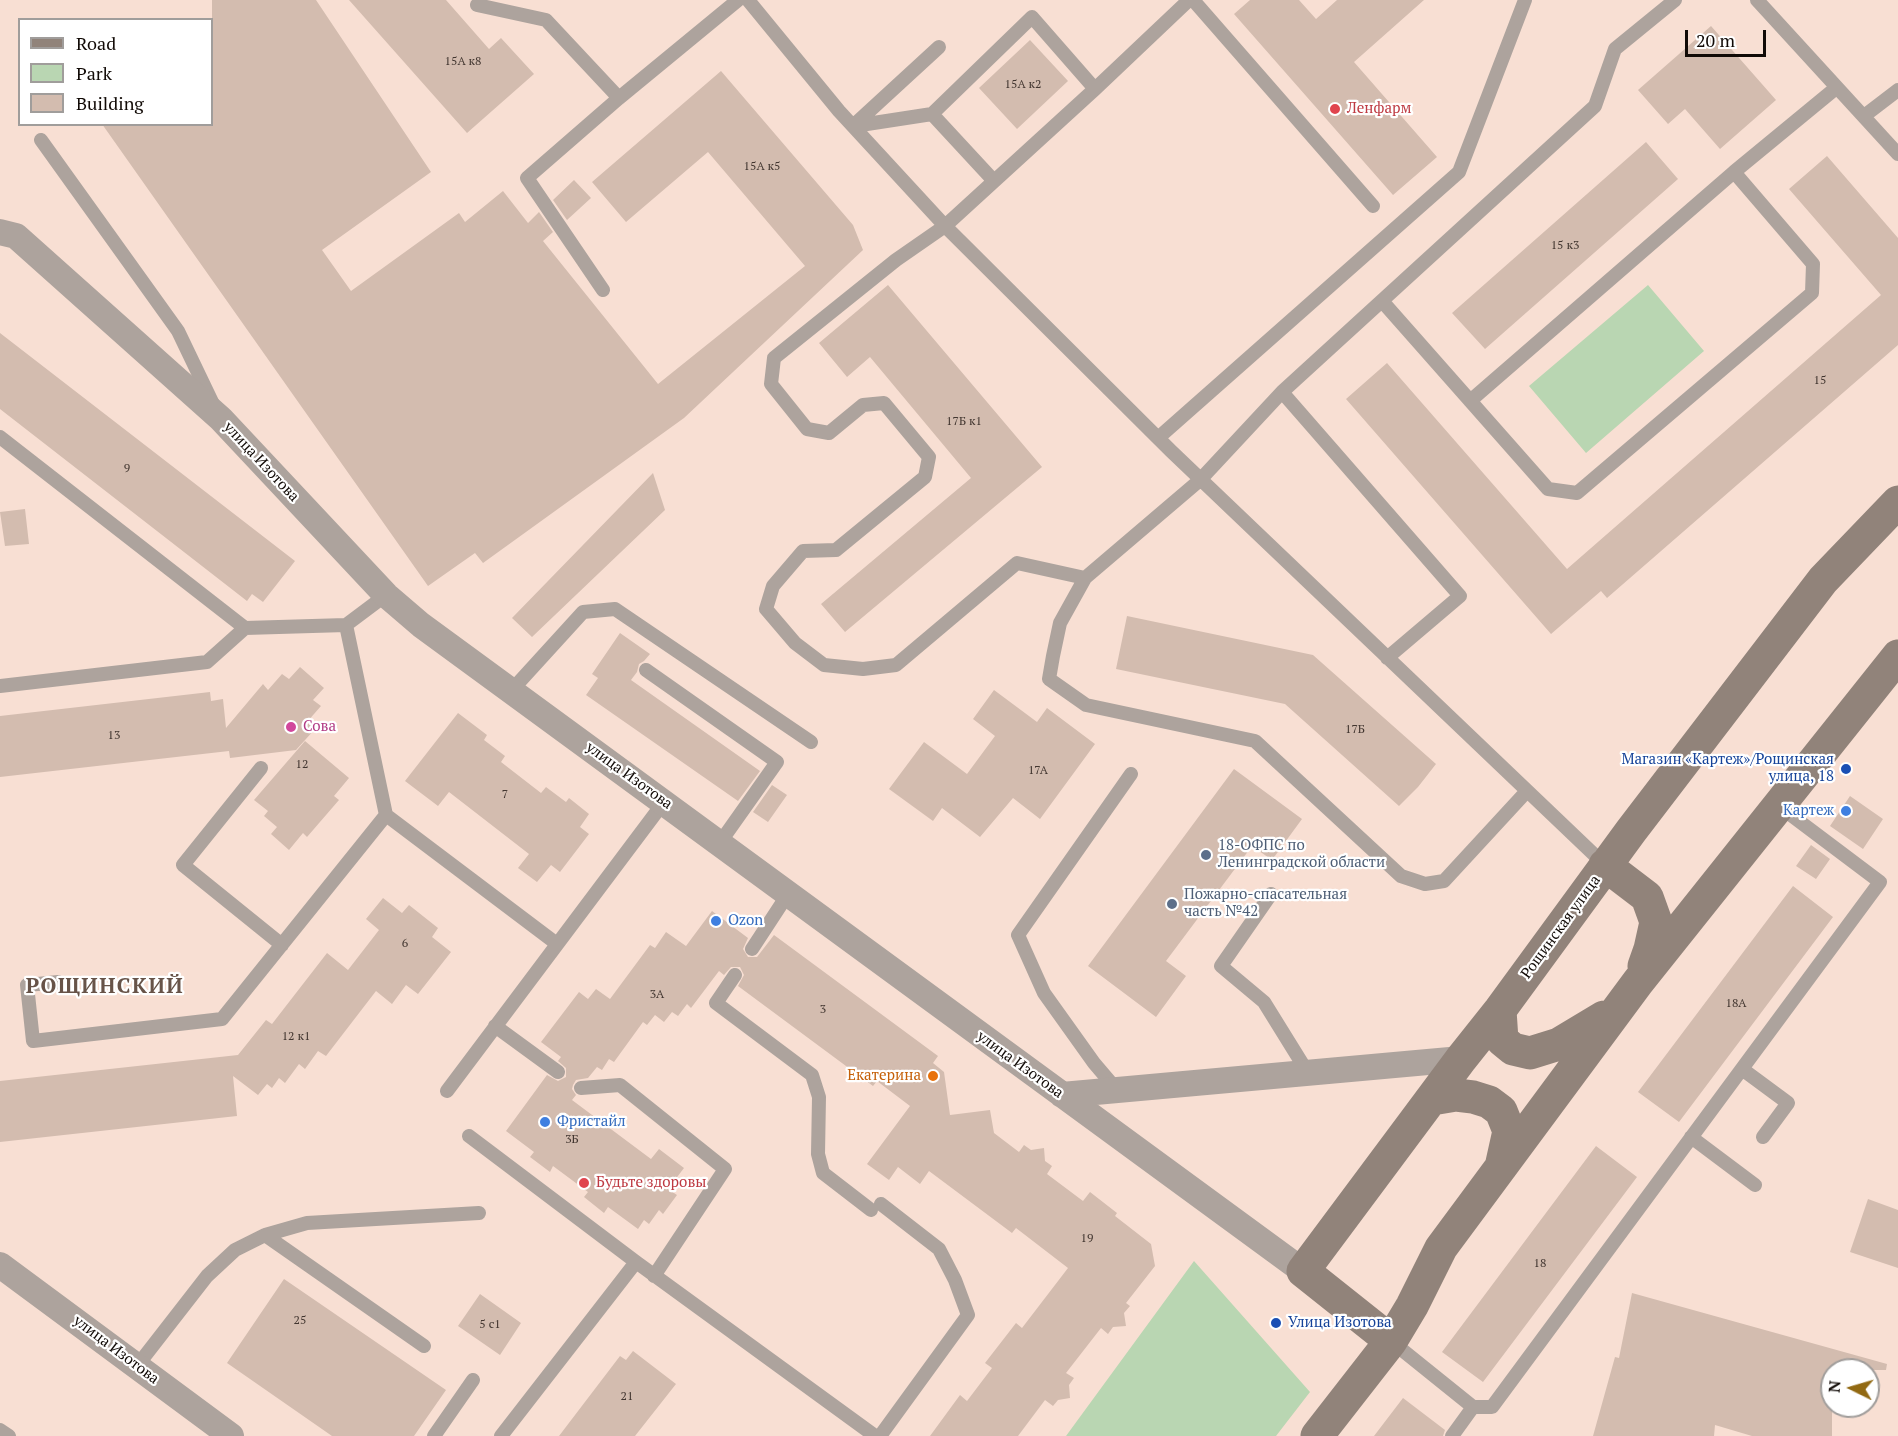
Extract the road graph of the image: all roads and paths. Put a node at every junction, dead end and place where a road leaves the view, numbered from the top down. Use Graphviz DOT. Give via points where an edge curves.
graph roads {
  1 [pos="738,0"];
  2 [pos="748,0"];
  3 [pos="1189,0"];
  4 [pos="1193,0"];
  5 [pos="1525,0"];
  6 [pos="1675,0"];
  7 [pos="1757,0"];
  8 [pos="477,6"];
  9 [pos="939,47"];
  10 [pos="1836,88"];
  11 [pos="1095,89"];
  12 [pos="1898,90"];
  13 [pos="619,98"];
  14 [pos="932,114"];
  15 [pos="1864,116"];
  16 [pos="853,126"];
  17 [pos="42,140"];
  18 [pos="1898,154"];
  19 [pos="1734,172"];
  20 [pos="993,181"];
  21 [pos="1373,206"];
  22 [pos="945,226"];
  23 [pos="0,232"];
  24 [pos="603,290"];
  25 [pos="1382,301"];
  26 [pos="1282,392"];
  27 [pos="1470,401"];
  28 [pos="221,419"];
  29 [pos="0,437"];
  30 [pos="1158,438"];
  31 [pos="1200,480"];
  32 [pos="1898,502"];
  33 [pos="1085,578"];
  34 [pos="386,595"];
  35 [pos="346,625"];
  36 [pos="245,628"];
  37 [pos="1898,656"];
  38 [pos="1387,658"];
  39 [pos="646,670"];
  40 [pos="0,686"];
  41 [pos="511,691"];
  42 [pos="811,742"];
  43 [pos="261,768"];
  44 [pos="1131,774"];
  45 [pos="1527,791"];
  46 [pos="664,802"];
  47 [pos="1779,806"];
  48 [pos="386,815"];
  49 [pos="719,844"];
  50 [pos="1605,865"];
  51 [pos="788,894"];
  52 [pos="1270,894"];
  53 [pos="557,944"];
  54 [pos="282,945"];
  55 [pos="752,949"];
  56 [pos="735,975"];
  57 [pos="58,982"];
  58 [pos="1629,994"];
  59 [pos="1500,1010"];
  60 [pos="495,1026"];
  61 [pos="1461,1059"];
  62 [pos="1742,1069"];
  63 [pos="558,1072"];
  64 [pos="1308,1073"];
  65 [pos="581,1088"];
  66 [pos="1117,1090"];
  67 [pos="447,1091"];
  68 [pos="1062,1095"];
  69 [pos="1432,1099"];
  70 [pos="469,1136"];
  71 [pos="1691,1137"];
  72 [pos="1763,1137"];
  73 [pos="1500,1169"];
  74 [pos="1755,1185"];
  75 [pos="479,1213"];
  76 [pos="265,1235"];
  77 [pos="636,1262"];
  78 [pos="0,1265"];
  79 [pos="1302,1271"];
  80 [pos="654,1276"];
  81 [pos="1391,1341"];
  82 [pos="424,1347"];
  83 [pos="137,1366"];
  84 [pos="472,1380"];
  85 [pos="1473,1407"];
  86 [pos="0,1430"];
  87 [pos="9,1436"];
  88 [pos="231,1436"];
  89 [pos="434,1436"];
  90 [pos="501,1436"];
  91 [pos="875,1436"];
  92 [pos="880,1436"];
  93 [pos="1317,1436"];
  94 [pos="1452,1436"];
  1 -- 13 [label="lane"];
  2 -- 16 [label="lane"];
  3 -- 11 [label="lane"];
  4 -- 21 [label="lane"];
  5 -- 30 [label="lane" via="1459,172"];
  6 -- 25 [label="lane" via="1615,49 1595,106"];
  7 -- 10 [label="lane"];
  8 -- 13 [label="lane" via="546,20"];
  9 -- 16 [label="lane"];
  10 -- 15 [label="lane"];
  10 -- 19 [label="lane"];
  11 -- 14 [label="lane" via="1032,17"];
  11 -- 20 [label="lane"];
  12 -- 15 [label="lane"];
  13 -- 24 [label="lane" via="527,178"];
  14 -- 16 [label="lane"];
  14 -- 20 [label="lane"];
  15 -- 18 [label="lane"];
  16 -- 22 [label="lane"];
  17 -- 28 [label="lane" via="178,331"];
  19 -- 27 [label="lane"];
  19 -- 27 [label="lane" via="1814,264 1812,293 1577,493 1548,489"];
  20 -- 22 [label="lane"];
  22 -- 30 [label="lane"];
  22 -- 33 [label="lane" via="774,358 771,384 807,429 830,433 863,405 884,403 929,458 925,477 836,550 803,551 773,586 766,609 795,644 824,664 863,669 896,665 1017,562"];
  23 -- 28 [label="street, улица Изотова" via="16,236"];
  25 -- 26 [label="lane"];
  25 -- 27 [label="lane"];
  26 -- 31 [label="lane"];
  26 -- 38 [label="lane" via="1460,596"];
  28 -- 34 [label="street, улица Изотова"];
  29 -- 36 [label="lane"];
  30 -- 31 [label="lane"];
  31 -- 33 [label="lane"];
  31 -- 38 [label="lane"];
  32 -- 50 [label="street, Рощинская улица" via="1823,580"];
  33 -- 45 [label="lane" via="1060,622 1049,679 1086,705 1255,741 1401,876 1425,884 1444,881"];
  34 -- 35 [label="lane"];
  34 -- 41 [label="street, улица Изотова" via="421,626"];
  35 -- 36 [label="lane"];
  35 -- 48 [label="lane"];
  36 -- 40 [label="lane" via="207,662"];
  37 -- 47 [label="street"];
  38 -- 45 [label="lane"];
  39 -- 49 [label="lane" via="777,762"];
  41 -- 42 [label="lane" via="583,612 615,609"];
  41 -- 46 [label="street, улица Изотова"];
  43 -- 54 [label="lane" via="183,866"];
  44 -- 66 [label="lane" via="1018,935 1044,993"];
  45 -- 50 [label="lane"];
  46 -- 49 [label="street, улица Изотова"];
  46 -- 53 [label="lane"];
  47 -- 58 [label="street"];
  47 -- 62 [label="lane" via="1880,882"];
  48 -- 53 [label="lane"];
  48 -- 54 [label="lane"];
  49 -- 51 [label="street, улица Изотова"];
  50 -- 58 [label="street" via="1647,897 1656,922 1650,950"];
  50 -- 59 [label="street, Рощинская улица"];
  51 -- 55 [label="lane"];
  51 -- 68 [label="street, улица Изотова"];
  52 -- 64 [label="lane" via="1221,966 1264,1002"];
  53 -- 60 [label="lane"];
  54 -- 57 [label="lane" via="222,1019 33,1041 27,985"];
  56 -- 92 [label="lane" via="716,1003 812,1075 819,1097 818,1154 823,1173 939,1249 968,1316"];
  58 -- 59 [label="street" via="1574,1037 1530,1053 1502,1040"];
  58 -- 73 [label="street"];
  59 -- 61 [label="street, Рощинская улица"];
  60 -- 63 [label="lane"];
  60 -- 67 [label="lane"];
  61 -- 64 [label="street"];
  61 -- 69 [label="street, Рощинская улица"];
  62 -- 71 [label="lane"];
  62 -- 72 [label="lane" via="1788,1103"];
  64 -- 66 [label="street"];
  65 -- 80 [label="lane" via="620,1085 725,1169"];
  66 -- 68 [label="street"];
  68 -- 79 [label="street, улица Изотова"];
  69 -- 73 [label="street" via="1473,1096 1501,1111 1509,1131"];
  69 -- 79 [label="street, Рощинская улица"];
  70 -- 77 [label="lane"];
  71 -- 74 [label="lane"];
  71 -- 85 [label="lane" via="1492,1407"];
  73 -- 81 [label="street" via="1441,1248"];
  75 -- 76 [label="lane" via="307,1223"];
  76 -- 82 [label="lane"];
  76 -- 83 [label="lane" via="235,1250 207,1276"];
  77 -- 80 [label="lane"];
  77 -- 90 [label="lane"];
  78 -- 83 [label="street, улица Изотова"];
  79 -- 81 [label="street"];
  80 -- 91 [label="lane"];
  81 -- 85 [label="lane"];
  81 -- 93 [label="street"];
  83 -- 88 [label="street, улица Изотова"];
  84 -- 89 [label="lane"];
  85 -- 94 [label="lane"];
  86 -- 87 [label="lane"];
}
